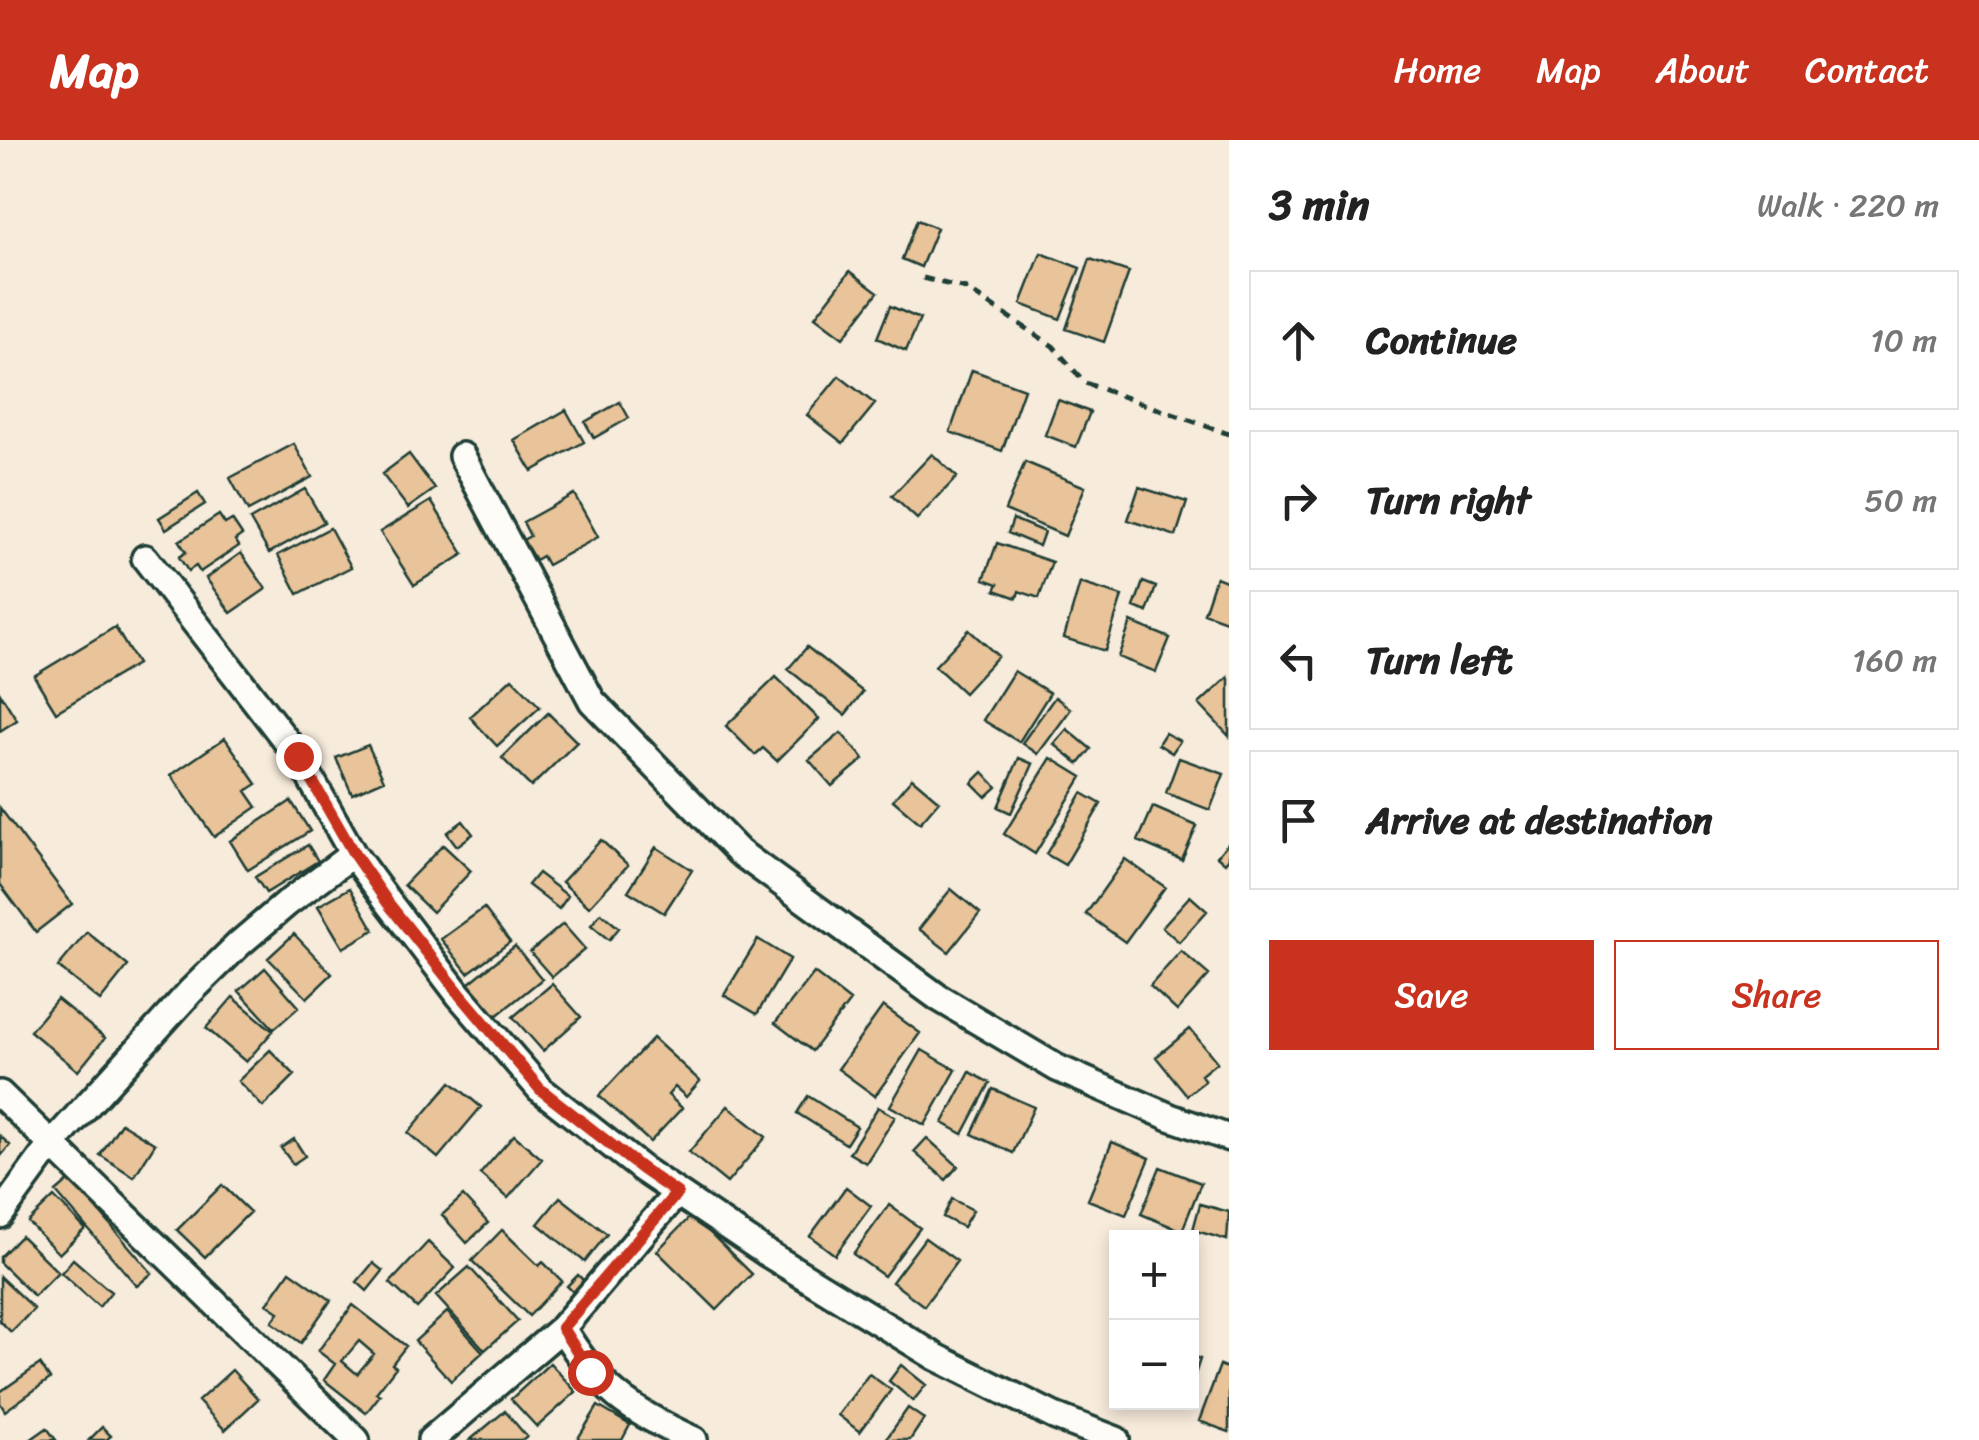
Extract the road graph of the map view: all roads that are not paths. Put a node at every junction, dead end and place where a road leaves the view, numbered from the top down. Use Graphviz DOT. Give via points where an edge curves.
graph roads {
  1 [pos="462,456"];
  2 [pos="145,558"];
  3 [pos="354,854"];
  4 [pos="0,1094"];
  5 [pos="1229,1138"];
  6 [pos="52,1144"];
  7 [pos="677,1193"];
  8 [pos="0,1215"];
  9 [pos="562,1328"];
  10 [pos="356,1440"];
  11 [pos="432,1440"];
  12 [pos="694,1440"];
  13 [pos="1116,1440"];
  1 -- 5 [label="street" via="592,701 739,852 938,998 1057,1068"];
  2 -- 3 [label="street" via="298,756"];
  3 -- 6 [label="street" via="286,904 190,991"];
  3 -- 7 [label="street" via="540,1089"];
  4 -- 6 [label="street"];
  6 -- 8 [label="street"];
  6 -- 10 [label="street"];
  7 -- 9 [label="street"];
  7 -- 13 [label="street" via="936,1358"];
  9 -- 11 [label="street"];
  9 -- 12 [label="street" via="590,1372 620,1400"];
}
